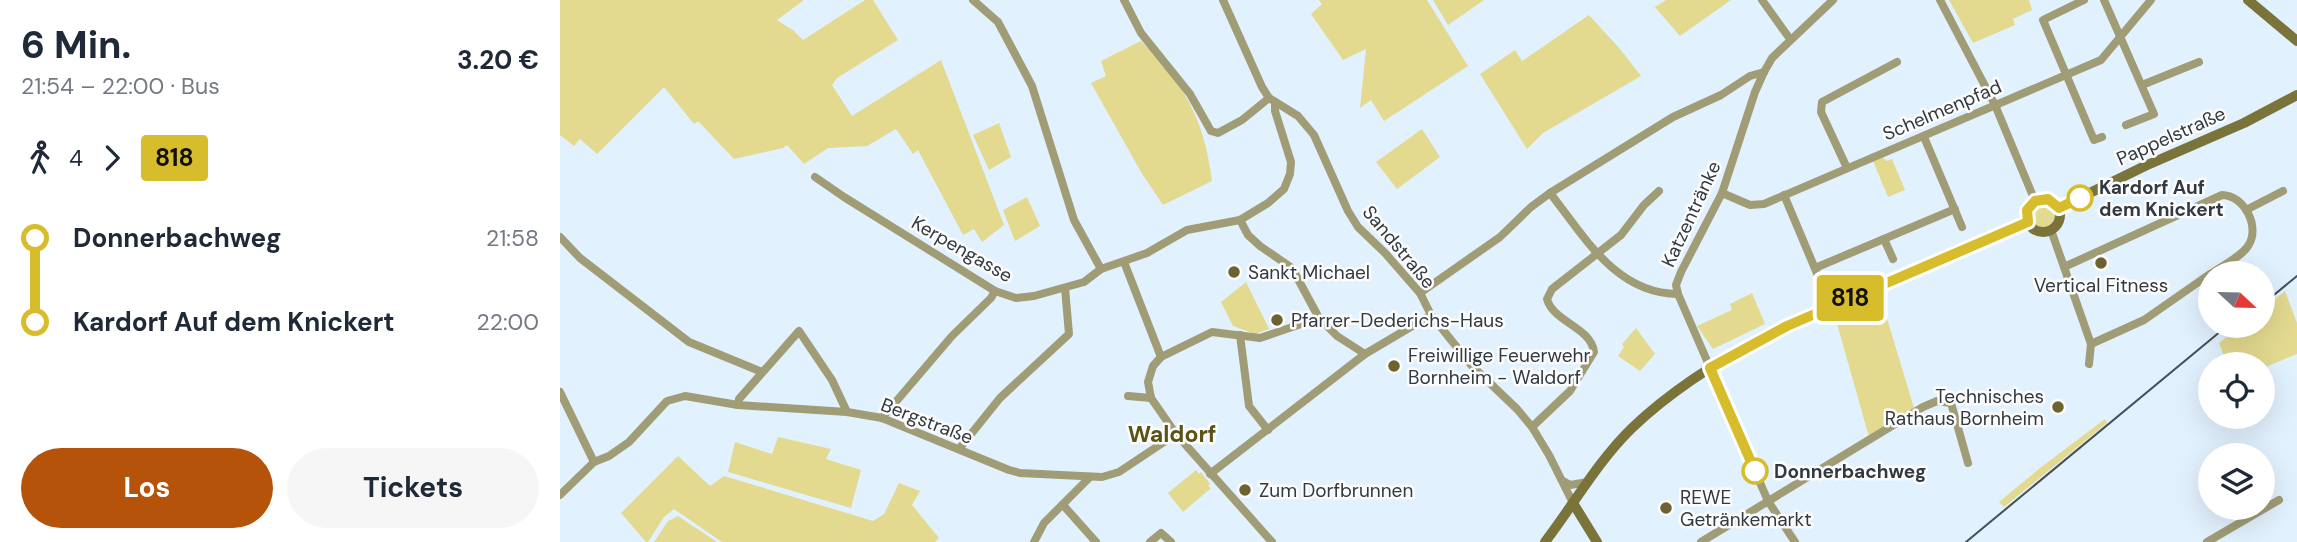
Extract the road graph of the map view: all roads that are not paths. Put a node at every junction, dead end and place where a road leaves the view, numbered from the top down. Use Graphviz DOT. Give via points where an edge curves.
graph roads {
  1 [pos="973,0"];
  2 [pos="1124,0"];
  3 [pos="1223,0"];
  4 [pos="1762,0"];
  5 [pos="1832,0"];
  6 [pos="1940,0"];
  7 [pos="2084,0"];
  8 [pos="2104,0"];
  9 [pos="2151,0"];
  10 [pos="2248,0"];
  11 [pos="2122,37"];
  12 [pos="1790,39"];
  13 [pos="2297,41"];
  14 [pos="1897,62"];
  15 [pos="2199,62"];
  16 [pos="1763,72"];
  17 [pos="2067,74"];
  18 [pos="2142,85"];
  19 [pos="2297,95"];
  20 [pos="1272,100"];
  21 [pos="1995,105"];
  22 [pos="2126,125"];
  23 [pos="1924,137"];
  24 [pos="2102,137"];
  25 [pos="1847,168"];
  26 [pos="816,177"];
  27 [pos="1659,191"];
  28 [pos="2283,191"];
  29 [pos="1550,193"];
  30 [pos="1722,193"];
  31 [pos="1784,194"];
  32 [pos="2035,201"];
  33 [pos="2059,208"];
  34 [pos="1955,209"];
  35 [pos="2246,209"];
  36 [pos="1240,220"];
  37 [pos="2028,222"];
  38 [pos="1962,227"];
  39 [pos="2051,230"];
  40 [pos="560,237"];
  41 [pos="1884,239"];
  42 [pos="1597,253"];
  43 [pos="1893,259"];
  44 [pos="2228,261"];
  45 [pos="1124,262"];
  46 [pos="2064,267"];
  47 [pos="1815,268"];
  48 [pos="1101,269"];
  49 [pos="2198,283"];
  50 [pos="1065,288"];
  51 [pos="1824,290"];
  52 [pos="995,291"];
  53 [pos="1420,293"];
  54 [pos="1678,293"];
  55 [pos="1431,315"];
  56 [pos="1319,318"];
  57 [pos="1240,335"];
  58 [pos="2091,344"];
  59 [pos="1365,355"];
  60 [pos="1161,357"];
  61 [pos="2089,364"];
  62 [pos="1710,368"];
  63 [pos="762,372"];
  64 [pos="560,392"];
  65 [pos="1128,396"];
  66 [pos="1151,398"];
  67 [pos="738,405"];
  68 [pos="847,412"];
  69 [pos="882,418"];
  70 [pos="1532,427"];
  71 [pos="1268,430"];
  72 [pos="1176,434"];
  73 [pos="959,449"];
  74 [pos="594,461"];
  75 [pos="1968,463"];
  76 [pos="1210,474"];
  77 [pos="1089,478"];
  78 [pos="1563,481"];
  79 [pos="1588,482"];
  80 [pos="560,495"];
  81 [pos="2279,500"];
  82 [pos="1768,501"];
  83 [pos="1573,503"];
  84 [pos="1063,505"];
  85 [pos="1587,528"];
  86 [pos="1555,529"];
  87 [pos="1034,542"];
  88 [pos="1096,542"];
  89 [pos="1150,542"];
  90 [pos="1171,542"];
  91 [pos="1272,542"];
  92 [pos="1545,542"];
  93 [pos="1597,542"];
  94 [pos="1701,542"];
  95 [pos="1795,542"];
  96 [pos="2207,542"];
  1 -- 48 [label="street" via="998,22 1032,86 1074,220"];
  2 -- 20 [label="street" via="1141,33 1190,94 1211,131 1217,133"];
  3 -- 20 [label="street"];
  4 -- 12 [label="street"];
  5 -- 12 [label="street"];
  6 -- 21 [label="street"];
  7 -- 17 [label="street" via="2043,20"];
  8 -- 11 [label="street"];
  9 -- 11 [label="street, Schelmenpfad"];
  10 -- 13 [label="main road"];
  11 -- 17 [label="street, Schelmenpfad" via="2101,60"];
  11 -- 18 [label="street"];
  12 -- 16 [label="street"];
  14 -- 25 [label="street" via="1821,104"];
  15 -- 18 [label="street"];
  16 -- 29 [label="street" via="1677,115"];
  16 -- 30 [label="street, Katzentränke"];
  17 -- 21 [label="street, Schelmenpfad"];
  17 -- 24 [label="street" via="2094,140"];
  18 -- 22 [label="street" via="2154,114"];
  19 -- 33 [label="main road, Pappelstraße"];
  20 -- 36 [label="street" via="1291,162 1290,174 1284,189"];
  20 -- 53 [label="street, Sandstraße" via="1298,116 1314,135 1358,227"];
  21 -- 23 [label="street, Schelmenpfad"];
  21 -- 32 [label="street"];
  23 -- 25 [label="street, Schelmenpfad"];
  23 -- 34 [label="street"];
  25 -- 31 [label="street, Schelmenpfad"];
  26 -- 52 [label="street, Kerpengasse"];
  27 -- 42 [label="street" via="1621,235"];
  28 -- 35 [label="street"];
  29 -- 42 [label="street"];
  29 -- 53 [label="street" via="1500,237"];
  30 -- 31 [label="street, Schelmenpfad" via="1757,206"];
  30 -- 54 [label="street, Katzentränke" via="1681,272"];
  31 -- 47 [label="street"];
  32 -- 33 [label="main road" via="2048,199"];
  32 -- 37 [label="main road" via="2027,210"];
  33 -- 39 [label="main road" via="2059,222"];
  34 -- 38 [label="street"];
  34 -- 41 [label="street"];
  35 -- 44 [label="street" via="2252,230 2250,243"];
  35 -- 46 [label="street" via="2236,198 2222,195"];
  36 -- 45 [label="street, Kerpengasse" via="1187,230"];
  36 -- 56 [label="street" via="1259,246 1292,268"];
  37 -- 39 [label="main road" via="2038,231"];
  37 -- 62 [label="main road" via="1787,326"];
  39 -- 46 [label="street"];
  40 -- 63 [label="street" via="580,258 689,342"];
  41 -- 43 [label="street"];
  41 -- 47 [label="street"];
  42 -- 54 [label="street" via="1626,279 1668,294"];
  42 -- 70 [label="street" via="1552,289 1547,299 1551,309 1590,341 1592,356 1570,391"];
  45 -- 48 [label="street, Kerpengasse"];
  45 -- 60 [label="street"];
  46 -- 58 [label="street"];
  47 -- 51 [label="street"];
  48 -- 50 [label="street, Kerpengasse" via="1084,282"];
  49 -- 58 [label="street" via="2144,320"];
  50 -- 52 [label="street, Kerpengasse" via="1016,298"];
  50 -- 73 [label="street" via="1069,334 1000,398"];
  52 -- 69 [label="street"];
  53 -- 55 [label="street, Sandstraße"];
  54 -- 62 [label="street, Katzentränke"];
  55 -- 59 [label="street"];
  55 -- 70 [label="street, Sandstraße" via="1472,366"];
  56 -- 57 [label="street" via="1270,336"];
  56 -- 59 [label="street"];
  57 -- 60 [label="street" via="1212,332"];
  57 -- 71 [label="street" via="1249,406"];
  58 -- 61 [label="street"];
  59 -- 71 [label="street"];
  60 -- 66 [label="street" via="1148,382"];
  62 -- 79 [label="main road" via="1631,429"];
  62 -- 82 [label="street"];
  63 -- 67 [label="street"];
  63 -- 68 [label="street" via="799,331"];
  64 -- 74 [label="street"];
  65 -- 66 [label="street"];
  66 -- 72 [label="street"];
  67 -- 68 [label="street, Bergstraße"];
  67 -- 74 [label="street, Bergstraße" via="676,397 629,442"];
  68 -- 69 [label="street, Bergstraße"];
  69 -- 73 [label="street, Bergstraße"];
  70 -- 78 [label="street, Sandstraße"];
  71 -- 76 [label="street"];
  72 -- 76 [label="street"];
  72 -- 77 [label="street, Bergstraße" via="1119,472"];
  73 -- 77 [label="street, Bergstraße" via="1020,473"];
  74 -- 80 [label="street"];
  75 -- 82 [label="street" via="1951,403 1937,401"];
  76 -- 91 [label="street"];
  77 -- 84 [label="street"];
  78 -- 79 [label="street" via="1570,485"];
  78 -- 83 [label="street, Sandstraße"];
  79 -- 83 [label="main road"];
  81 -- 96 [label="street"];
  82 -- 94 [label="street"];
  82 -- 95 [label="street"];
  83 -- 85 [label="main road"];
  83 -- 86 [label="main road"];
  84 -- 87 [label="street" via="1044,523"];
  84 -- 88 [label="street"];
  85 -- 86 [label="main road" via="1566,523"];
  85 -- 93 [label="main road"];
  86 -- 92 [label="main road"];
  89 -- 90 [label="street" via="1161,533"];
}
